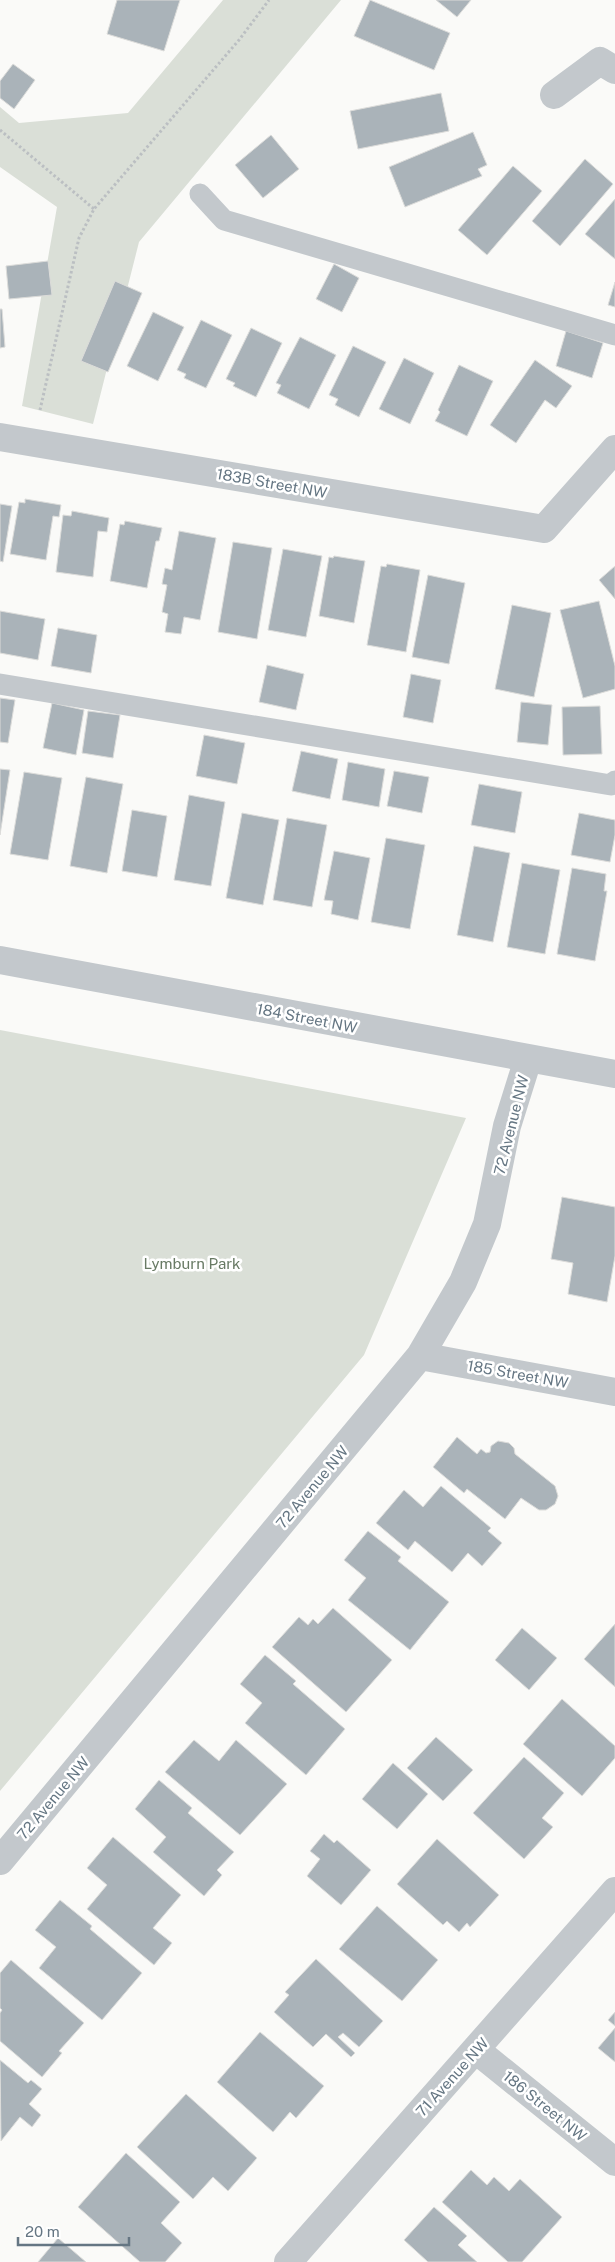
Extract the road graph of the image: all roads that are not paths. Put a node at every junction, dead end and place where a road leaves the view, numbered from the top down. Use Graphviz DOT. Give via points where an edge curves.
graph roads {
  1 [pos="615,70"];
  2 [pos="554,95"];
  3 [pos="200,194"];
  4 [pos="615,335"];
  5 [pos="0,437"];
  6 [pos="615,449"];
  7 [pos="0,684"];
  8 [pos="615,781"];
  9 [pos="0,960"];
  10 [pos="528,1059"];
  11 [pos="615,1074"];
  12 [pos="420,1356"];
  13 [pos="615,1392"];
  14 [pos="0,1862"];
  15 [pos="615,1891"];
  16 [pos="476,2050"];
  17 [pos="615,2162"];
  18 [pos="288,2262"];
  1 -- 2 [label="street" via="600,61"];
  3 -- 4 [label="lane" via="224,220"];
  5 -- 6 [label="street, 183B Street NW" via="544,529"];
  7 -- 8 [label="lane" via="611,785"];
  9 -- 10 [label="street, 184 Street NW"];
  10 -- 11 [label="street, 184 Street NW"];
  10 -- 12 [label="street, 72 Avenue NW" via="507,1126 487,1224 463,1282"];
  12 -- 13 [label="street, 185 Street NW"];
  12 -- 14 [label="street, 72 Avenue NW"];
  15 -- 16 [label="street, 71 Avenue NW"];
  16 -- 17 [label="street, 186 Street NW"];
  16 -- 18 [label="street, 71 Avenue NW"];
}
